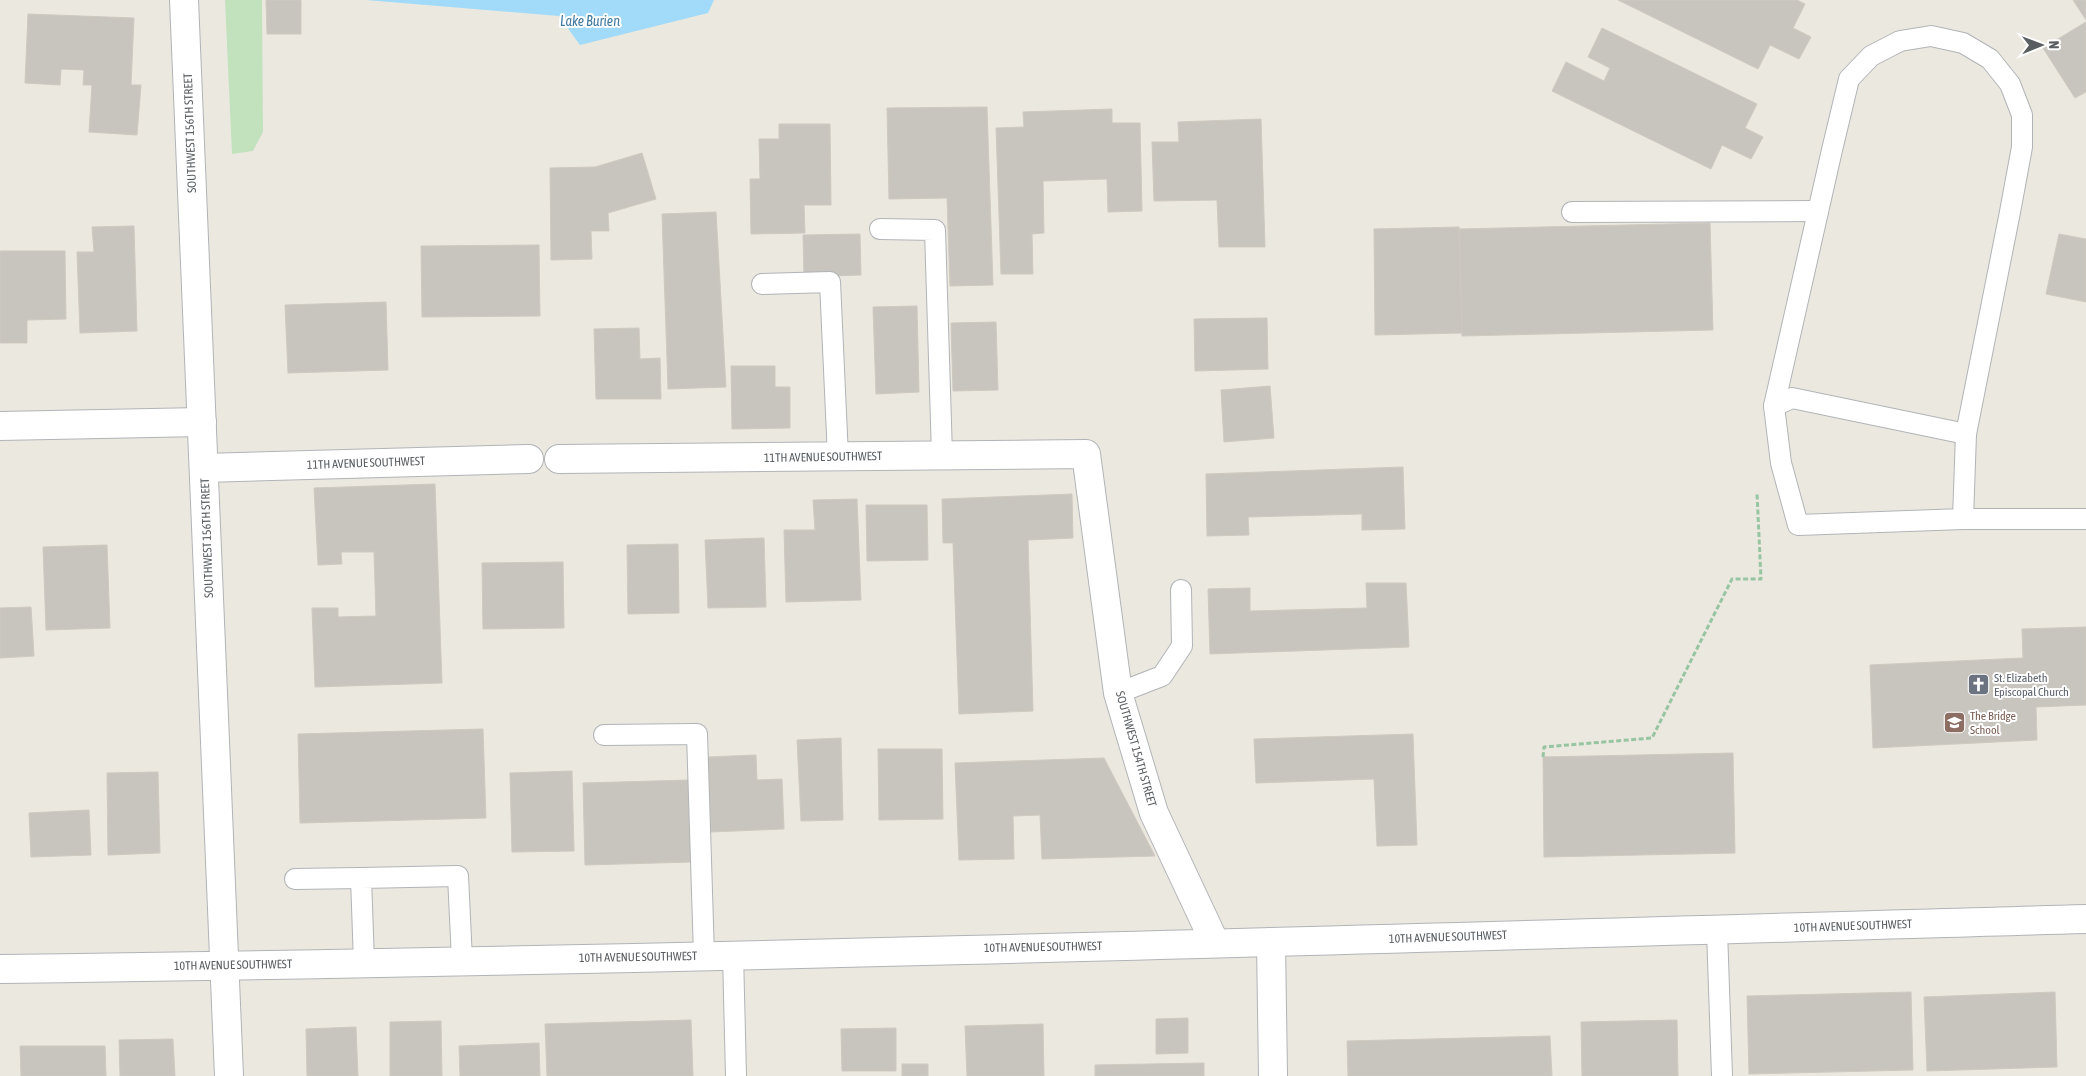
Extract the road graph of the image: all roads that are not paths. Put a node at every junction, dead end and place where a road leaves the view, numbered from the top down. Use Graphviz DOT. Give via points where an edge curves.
graph roads {
  1 [pos="184,0"];
  2 [pos="1818,211"];
  3 [pos="1572,212"];
  4 [pos="880,229"];
  5 [pos="762,284"];
  6 [pos="1774,406"];
  7 [pos="202,422"];
  8 [pos="0,426"];
  9 [pos="1966,434"];
  10 [pos="1086,454"];
  11 [pos="942,456"];
  12 [pos="838,457"];
  13 [pos="559,458"];
  14 [pos="529,459"];
  15 [pos="204,468"];
  16 [pos="1963,519"];
  17 [pos="2086,519"];
  18 [pos="1181,590"];
  19 [pos="1118,693"];
  20 [pos="604,735"];
  21 [pos="361,878"];
  22 [pos="295,879"];
  23 [pos="2086,920"];
  24 [pos="1717,930"];
  25 [pos="1270,942"];
  26 [pos="1215,943"];
  27 [pos="732,954"];
  28 [pos="704,955"];
  29 [pos="462,960"];
  30 [pos="364,963"];
  31 [pos="224,966"];
  32 [pos="0,969"];
  33 [pos="229,1076"];
  34 [pos="736,1076"];
  35 [pos="1273,1076"];
  36 [pos="1722,1076"];
  1 -- 7 [label="street, SOUTHWEST 156TH STREET"];
  2 -- 3 [label="lane"];
  2 -- 6 [label="lane"];
  2 -- 9 [label="lane" via="1849,80 1871,56 1900,41 1931,36 1963,43 1990,59 2010,84 2022,115 2022,147"];
  4 -- 11 [label="lane" via="935,230"];
  5 -- 12 [label="lane" via="830,282"];
  6 -- 9 [label="lane" via="1792,398"];
  6 -- 16 [label="lane" via="1781,463 1798,525"];
  7 -- 8 [label="street"];
  7 -- 15 [label="street, SOUTHWEST 156TH STREET"];
  9 -- 16 [label="lane"];
  10 -- 11 [label="street, 11TH AVENUE SOUTHWEST"];
  10 -- 19 [label="street, SOUTHWEST 154TH STREET"];
  11 -- 12 [label="street, 11TH AVENUE SOUTHWEST"];
  12 -- 13 [label="street, 11TH AVENUE SOUTHWEST"];
  14 -- 15 [label="street, 11TH AVENUE SOUTHWEST"];
  15 -- 31 [label="street, SOUTHWEST 156TH STREET"];
  16 -- 17 [label="lane"];
  18 -- 19 [label="lane" via="1182,646 1162,676"];
  19 -- 26 [label="street, SOUTHWEST 154TH STREET" via="1154,813"];
  20 -- 28 [label="lane" via="697,734"];
  21 -- 22 [label="lane"];
  21 -- 29 [label="lane" via="458,876"];
  21 -- 30 [label="lane"];
  23 -- 24 [label="street, 10TH AVENUE SOUTHWEST"];
  24 -- 25 [label="street, 10TH AVENUE SOUTHWEST"];
  24 -- 36 [label="lane"];
  25 -- 26 [label="street, 10TH AVENUE SOUTHWEST"];
  25 -- 35 [label="street"];
  26 -- 27 [label="street, 10TH AVENUE SOUTHWEST"];
  27 -- 28 [label="street, 10TH AVENUE SOUTHWEST"];
  27 -- 34 [label="lane"];
  28 -- 29 [label="street, 10TH AVENUE SOUTHWEST"];
  29 -- 30 [label="street, 10TH AVENUE SOUTHWEST"];
  30 -- 31 [label="street, 10TH AVENUE SOUTHWEST"];
  31 -- 32 [label="street, 10TH AVENUE SOUTHWEST"];
  31 -- 33 [label="street, SOUTHWEST 156TH STREET"];
}
